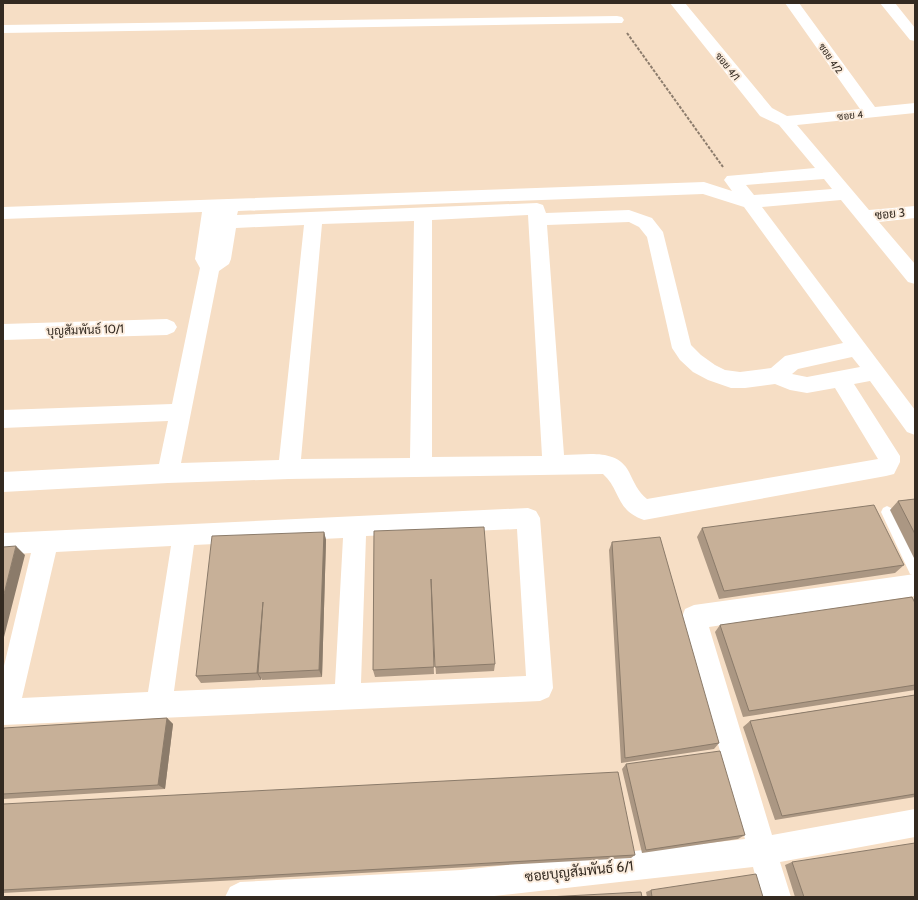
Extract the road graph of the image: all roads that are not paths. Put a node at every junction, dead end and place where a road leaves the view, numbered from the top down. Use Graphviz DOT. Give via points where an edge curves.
graph roads {
  1 [pos="677,3"];
  2 [pos="792,3"];
  3 [pos="887,3"];
  4 [pos="617,20"];
  5 [pos="3,29"];
  6 [pos="915,37"];
  7 [pos="915,108"];
  8 [pos="871,113"];
  9 [pos="785,121"];
  10 [pos="828,173"];
  11 [pos="846,194"];
  12 [pos="747,202"];
  13 [pos="212,205"];
  14 [pos="915,212"];
  15 [pos="3,213"];
  16 [pos="229,214"];
  17 [pos="423,214"];
  18 [pos="865,217"];
  19 [pos="314,218"];
  20 [pos="538,219"];
  21 [pos="210,268"];
  22 [pos="915,277"];
  23 [pos="167,327"];
  24 [pos="3,332"];
  25 [pos="857,348"];
  26 [pos="875,372"];
  27 [pos="777,376"];
  28 [pos="840,379"];
  29 [pos="181,412"];
  30 [pos="3,419"];
  31 [pos="915,426"];
  32 [pos="554,464"];
  33 [pos="421,466"];
  34 [pos="289,469"];
  35 [pos="168,473"];
  36 [pos="3,482"];
  37 [pos="887,512"];
  38 [pos="355,526"];
  39 [pos="184,535"];
  40 [pos="46,542"];
  41 [pos="3,544"];
  42 [pos="915,570"];
  43 [pos="915,585"];
  44 [pos="347,697"];
  45 [pos="159,705"];
  46 [pos="4,712"];
  47 [pos="915,823"];
  48 [pos="763,851"];
  49 [pos="240,897"];
  50 [pos="776,897"];
  1 -- 9 [label="street, ซอย 4/1" via="766,112"];
  2 -- 8 [label="street, ซอย 4/2"];
  3 -- 6 [label="street"];
  4 -- 5 [label="street"];
  7 -- 8 [label="street, ซอย 4"];
  8 -- 9 [label="street, ซอย 4"];
  9 -- 10 [label="street"];
  10 -- 11 [label="street"];
  10 -- 12 [label="street" via="732,180"];
  11 -- 12 [label="street"];
  11 -- 18 [label="street"];
  12 -- 16 [label="street" via="704,188"];
  12 -- 25 [label="street"];
  13 -- 15 [label="street"];
  13 -- 16 [label="street"];
  13 -- 21 [label="street" via="204,259"];
  14 -- 18 [label="street, ซอย 3"];
  16 -- 19 [label="street"];
  16 -- 21 [label="street" via="222,259"];
  17 -- 19 [label="street"];
  17 -- 20 [label="street" via="537,209"];
  17 -- 33 [label="street"];
  18 -- 22 [label="street"];
  19 -- 34 [label="street"];
  20 -- 27 [label="street" via="629,216 649,224 656,237 682,348 687,355 700,366 728,378 739,380"];
  20 -- 32 [label="street"];
  21 -- 29 [label="street"];
  23 -- 24 [label="street, บุญสัมพันธ์ 10/1"];
  25 -- 26 [label="street"];
  25 -- 27 [label="street" via="792,362"];
  26 -- 28 [label="street"];
  26 -- 31 [label="street"];
  27 -- 28 [label="street" via="790,382 807,385"];
  28 -- 32 [label="street" via="889,456 886,467 644,510 633,502 618,473 608,464"];
  29 -- 30 [label="street"];
  29 -- 35 [label="street"];
  32 -- 33 [label="street"];
  33 -- 34 [label="street"];
  34 -- 35 [label="street"];
  35 -- 36 [label="street"];
  37 -- 42 [label="lane"];
  38 -- 39 [label="street"];
  38 -- 44 [label="street"];
  38 -- 44 [label="street" via="528,518 540,688"];
  39 -- 40 [label="street"];
  39 -- 45 [label="street"];
  40 -- 41 [label="street"];
  40 -- 46 [label="street"];
  43 -- 48 [label="street" via="694,617"];
  44 -- 45 [label="street"];
  45 -- 46 [label="street"];
  47 -- 48 [label="street, ซอยบุญสัมพันธ์ 6/1"];
  48 -- 49 [label="street, ซอยบุญสัมพันธ์ 6/1" via="461,884"];
  48 -- 50 [label="street"];
}
